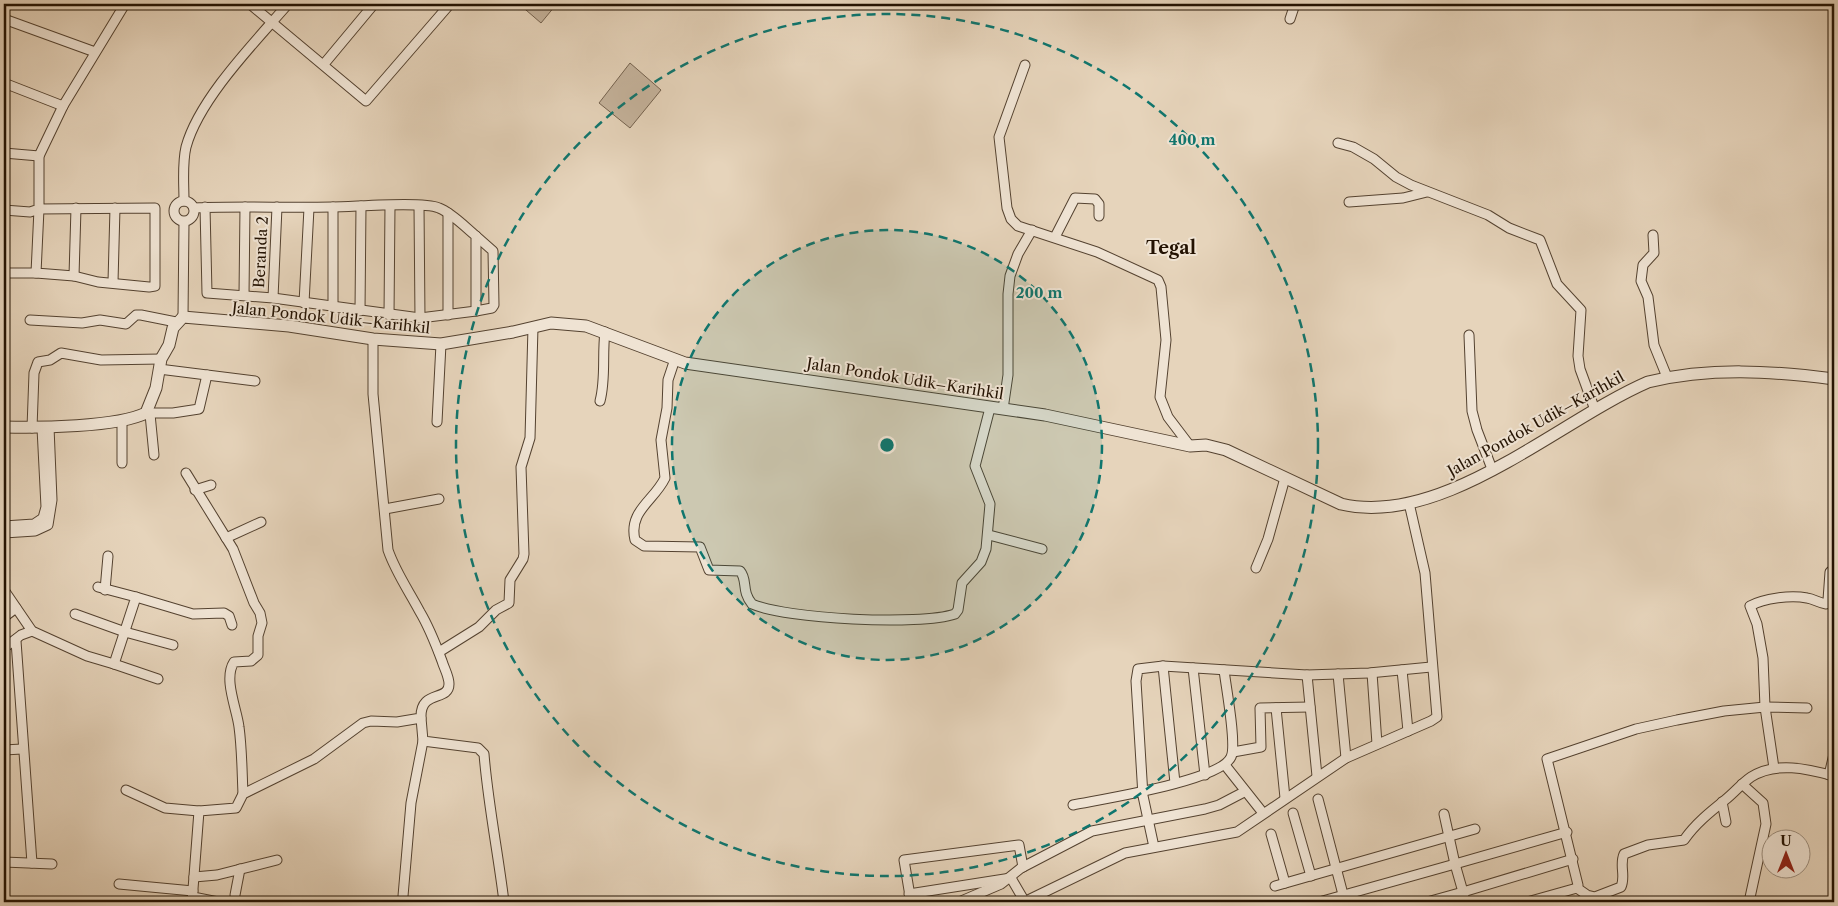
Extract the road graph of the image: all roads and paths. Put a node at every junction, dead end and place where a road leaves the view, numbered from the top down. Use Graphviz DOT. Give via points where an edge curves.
graph roads {
  1 [pos="125,4"];
  2 [pos="250,4"];
  3 [pos="288,4"];
  4 [pos="374,4"];
  5 [pos="450,4"];
  6 [pos="1295,4"];
  7 [pos="4,18"];
  8 [pos="1290,19"];
  9 [pos="272,22"];
  10 [pos="95,52"];
  11 [pos="324,64"];
  12 [pos="1025,65"];
  13 [pos="4,83"];
  14 [pos="63,106"];
  15 [pos="1338,143"];
  16 [pos="4,153"];
  17 [pos="39,156"];
  18 [pos="1427,192"];
  19 [pos="184,201"];
  20 [pos="1348,202"];
  21 [pos="361,206"];
  22 [pos="390,206"];
  23 [pos="419,206"];
  24 [pos="205,207"];
  25 [pos="245,207"];
  26 [pos="277,207"];
  27 [pos="332,207"];
  28 [pos="76,208"];
  29 [pos="115,208"];
  30 [pos="155,208"];
  31 [pos="174,208"];
  32 [pos="194,208"];
  33 [pos="309,208"];
  34 [pos="39,209"];
  35 [pos="4,210"];
  36 [pos="448,213"];
  37 [pos="1099,216"];
  38 [pos="184,222"];
  39 [pos="1032,230"];
  40 [pos="1654,235"];
  41 [pos="476,236"];
  42 [pos="1055,237"];
  43 [pos="4,273"];
  44 [pos="36,273"];
  45 [pos="74,276"];
  46 [pos="113,282"];
  47 [pos="244,295"];
  48 [pos="273,298"];
  49 [pos="304,303"];
  50 [pos="333,307"];
  51 [pos="360,311"];
  52 [pos="476,311"];
  53 [pos="389,315"];
  54 [pos="448,315"];
  55 [pos="420,318"];
  56 [pos="30,320"];
  57 [pos="180,320"];
  58 [pos="533,327"];
  59 [pos="605,332"];
  60 [pos="1469,334"];
  61 [pos="373,339"];
  62 [pos="441,344"];
  63 [pos="674,359"];
  64 [pos="160,364"];
  65 [pos="206,376"];
  66 [pos="1666,377"];
  67 [pos="1834,379"];
  68 [pos="255,382"];
  69 [pos="600,401"];
  70 [pos="990,408"];
  71 [pos="1003,409"];
  72 [pos="1595,410"];
  73 [pos="148,414"];
  74 [pos="122,420"];
  75 [pos="437,422"];
  76 [pos="4,427"];
  77 [pos="41,427"];
  78 [pos="1190,446"];
  79 [pos="154,455"];
  80 [pos="122,463"];
  81 [pos="1492,469"];
  82 [pos="186,473"];
  83 [pos="1285,478"];
  84 [pos="211,485"];
  85 [pos="195,490"];
  86 [pos="439,499"];
  87 [pos="1409,503"];
  88 [pos="385,509"];
  89 [pos="261,522"];
  90 [pos="4,526"];
  91 [pos="4,533"];
  92 [pos="988,535"];
  93 [pos="226,538"];
  94 [pos="1042,549"];
  95 [pos="108,556"];
  96 [pos="1256,568"];
  97 [pos="1834,569"];
  98 [pos="4,590"];
  99 [pos="136,597"];
  100 [pos="16,608"];
  101 [pos="75,614"];
  102 [pos="4,617"];
  103 [pos="232,625"];
  104 [pos="32,631"];
  105 [pos="125,632"];
  106 [pos="16,641"];
  107 [pos="173,645"];
  108 [pos="4,648"];
  109 [pos="438,652"];
  110 [pos="114,664"];
  111 [pos="1163,666"];
  112 [pos="1432,667"];
  113 [pos="1193,668"];
  114 [pos="1224,670"];
  115 [pos="1402,670"];
  116 [pos="1372,673"];
  117 [pos="1307,674"];
  118 [pos="1338,674"];
  119 [pos="158,679"];
  120 [pos="1310,707"];
  121 [pos="1765,707"];
  122 [pos="1276,708"];
  123 [pos="1807,708"];
  124 [pos="421,718"];
  125 [pos="1408,731"];
  126 [pos="423,741"];
  127 [pos="1377,744"];
  128 [pos="22,749"];
  129 [pos="4,750"];
  130 [pos="1233,752"];
  131 [pos="1834,754"];
  132 [pos="1346,758"];
  133 [pos="1225,765"];
  134 [pos="1774,768"];
  135 [pos="1205,775"];
  136 [pos="1831,775"];
  137 [pos="1317,776"];
  138 [pos="1175,783"];
  139 [pos="1742,784"];
  140 [pos="126,790"];
  141 [pos="1143,790"];
  142 [pos="1244,792"];
  143 [pos="243,794"];
  144 [pos="1285,798"];
  145 [pos="1318,799"];
  146 [pos="1722,802"];
  147 [pos="1073,805"];
  148 [pos="199,811"];
  149 [pos="1293,812"];
  150 [pos="1263,813"];
  151 [pos="1444,814"];
  152 [pos="1147,820"];
  153 [pos="1726,822"];
  154 [pos="1475,829"];
  155 [pos="1567,832"];
  156 [pos="1272,834"];
  157 [pos="1449,837"];
  158 [pos="1154,847"];
  159 [pos="1573,859"];
  160 [pos="277,860"];
  161 [pos="4,862"];
  162 [pos="32,863"];
  163 [pos="52,864"];
  164 [pos="1455,864"];
  165 [pos="1023,867"];
  166 [pos="1337,868"];
  167 [pos="240,869"];
  168 [pos="1311,876"];
  169 [pos="194,877"];
  170 [pos="1010,878"];
  171 [pos="1284,883"];
  172 [pos="119,884"];
  173 [pos="1275,886"];
  174 [pos="1577,888"];
  175 [pos="1463,892"];
  176 [pos="235,895"];
  177 [pos="403,896"];
  178 [pos="193,897"];
  179 [pos="910,898"];
  180 [pos="1344,899"];
  181 [pos="1591,900"];
  182 [pos="218,902"];
  183 [pos="504,902"];
  184 [pos="959,902"];
  185 [pos="1025,902"];
  186 [pos="1319,902"];
  187 [pos="1427,902"];
  188 [pos="1465,902"];
  189 [pos="1527,902"];
  190 [pos="1749,902"];
  1 -- 10 [label="street"];
  2 -- 9 [label="street"];
  3 -- 9 [label="street"];
  4 -- 11 [label="street"];
  5 -- 11 [label="street" via="366,101"];
  6 -- 8 [label="street"];
  7 -- 10 [label="street"];
  9 -- 11 [label="street"];
  9 -- 19 [label="street" via="227,74 196,124 185,154"];
  10 -- 14 [label="street"];
  12 -- 39 [label="street" via="999,144 1008,212 1014,224"];
  13 -- 14 [label="street"];
  14 -- 17 [label="street"];
  15 -- 18 [label="street" via="1362,152 1396,177"];
  16 -- 17 [label="street"];
  17 -- 34 [label="street"];
  18 -- 20 [label="street" via="1403,198"];
  18 -- 72 [label="street" via="1488,214 1509,228 1540,240 1557,284 1581,310 1578,356"];
  19 -- 31 [label="street"];
  19 -- 32 [label="street"];
  21 -- 22 [label="street"];
  21 -- 27 [label="street"];
  21 -- 51 [label="street"];
  22 -- 23 [label="street"];
  22 -- 53 [label="street"];
  23 -- 36 [label="street" via="432,206"];
  23 -- 55 [label="street"];
  24 -- 25 [label="street"];
  24 -- 32 [label="street"];
  24 -- 47 [label="street" via="206,291"];
  25 -- 26 [label="street"];
  25 -- 47 [label="street"];
  26 -- 33 [label="street"];
  26 -- 48 [label="street, Beranda 2"];
  27 -- 33 [label="street"];
  27 -- 50 [label="street"];
  28 -- 29 [label="street"];
  28 -- 34 [label="street"];
  28 -- 45 [label="street"];
  29 -- 30 [label="street"];
  29 -- 46 [label="street"];
  30 -- 31 [label="street"];
  30 -- 46 [label="street" via="155,286"];
  31 -- 38 [label="street" via="176,218"];
  32 -- 38 [label="street" via="192,217"];
  33 -- 49 [label="street"];
  34 -- 35 [label="street" via="30,212"];
  34 -- 44 [label="street"];
  36 -- 41 [label="street"];
  36 -- 54 [label="street"];
  37 -- 42 [label="street" via="1099,204 1095,199 1075,198"];
  38 -- 57 [label="street"];
  39 -- 42 [label="street"];
  39 -- 71 [label="street" via="1010,276 1008,376"];
  40 -- 66 [label="street" via="1654,253 1643,264 1641,281 1648,297 1654,345"];
  41 -- 52 [label="street"];
  41 -- 52 [label="street" via="493,251 494,305"];
  42 -- 78 [label="street" via="1152,276 1161,284 1166,340 1160,397 1168,417"];
  43 -- 44 [label="street"];
  44 -- 45 [label="street"];
  45 -- 46 [label="street"];
  47 -- 48 [label="street"];
  48 -- 49 [label="street"];
  49 -- 50 [label="street"];
  50 -- 51 [label="street"];
  51 -- 53 [label="street"];
  52 -- 54 [label="street"];
  53 -- 55 [label="street"];
  54 -- 55 [label="street"];
  56 -- 57 [label="street" via="82,323 100,320 126,324 141,315"];
  57 -- 61 [label="street, Jalan Pondok Udik–Karihkil" via="289,326"];
  57 -- 64 [label="street"];
  58 -- 59 [label="street, Jalan Pondok Udik–Karihkil" via="551,323 570,324"];
  58 -- 62 [label="street, Jalan Pondok Udik–Karihkil"];
  58 -- 109 [label="street" via="530,438 520,467 523,559 510,580 509,603 496,610 479,627"];
  59 -- 63 [label="street, Jalan Pondok Udik–Karihkil"];
  59 -- 69 [label="street"];
  60 -- 81 [label="street" via="1472,411"];
  61 -- 62 [label="street, Jalan Pondok Udik–Karihkil"];
  61 -- 88 [label="street" via="373,394"];
  62 -- 75 [label="street"];
  63 -- 70 [label="street, Jalan Pondok Udik–Karihkil"];
  63 -- 92 [label="street" via="668,380 661,440 665,478 637,514 634,532 640,545 700,547 709,570 740,571 744,575 744,592 752,604 758,606 805,614 882,620 955,614 962,583 984,557"];
  64 -- 65 [label="street"];
  64 -- 73 [label="street"];
  64 -- 77 [label="street" via="101,360 61,353 50,360 38,362 34,373"];
  65 -- 68 [label="street"];
  65 -- 73 [label="street" via="199,409"];
  66 -- 67 [label="street, Jalan Pondok Udik–Karihkil" via="1753,371"];
  66 -- 72 [label="street, Jalan Pondok Udik–Karihkil" via="1634,388"];
  70 -- 71 [label="street, Jalan Pondok Udik–Karihkil"];
  70 -- 92 [label="street" via="975,466 990,504"];
  71 -- 78 [label="street, Jalan Pondok Udik–Karihkil"];
  72 -- 81 [label="street, Jalan Pondok Udik–Karihkil"];
  73 -- 74 [label="street"];
  73 -- 79 [label="street"];
  74 -- 77 [label="street"];
  74 -- 80 [label="street"];
  76 -- 77 [label="street"];
  77 -- 90 [label="street" via="46,507 43,518 34,524"];
  77 -- 91 [label="street" via="52,500 48,525 35,531"];
  78 -- 83 [label="street, Jalan Pondok Udik–Karihkil" via="1206,445 1226,450"];
  81 -- 87 [label="street, Jalan Pondok Udik–Karihkil" via="1457,487"];
  82 -- 85 [label="street"];
  83 -- 87 [label="street, Jalan Pondok Udik–Karihkil" via="1341,504 1360,508"];
  83 -- 96 [label="street" via="1268,539"];
  84 -- 85 [label="street"];
  85 -- 93 [label="street"];
  86 -- 88 [label="street"];
  87 -- 112 [label="street" via="1425,573"];
  88 -- 109 [label="street" via="387,544 392,562 421,612"];
  89 -- 93 [label="street"];
  92 -- 94 [label="street"];
  93 -- 143 [label="street" via="262,623 258,655 251,661 234,662 230,669 232,702 239,728"];
  95 -- 99 [label="street" via="101,589"];
  97 -- 121 [label="street" via="1830,572 1826,604 1806,597 1791,597 1750,606 1763,658"];
  98 -- 100 [label="street"];
  99 -- 103 [label="street" via="193,614 224,613"];
  99 -- 105 [label="street"];
  100 -- 102 [label="street"];
  100 -- 104 [label="street"];
  101 -- 105 [label="street"];
  104 -- 106 [label="street"];
  104 -- 110 [label="street" via="87,656"];
  105 -- 107 [label="street"];
  105 -- 110 [label="street"];
  106 -- 108 [label="street"];
  106 -- 128 [label="street"];
  109 -- 124 [label="street" via="449,680 448,688 424,702 420,709"];
  110 -- 119 [label="street"];
  111 -- 113 [label="street"];
  111 -- 138 [label="street"];
  111 -- 141 [label="street" via="1142,668 1137,672"];
  112 -- 115 [label="street"];
  112 -- 125 [label="street" via="1437,717"];
  113 -- 114 [label="street"];
  113 -- 135 [label="street"];
  114 -- 117 [label="street"];
  114 -- 130 [label="street"];
  115 -- 116 [label="street"];
  115 -- 125 [label="street"];
  116 -- 118 [label="street"];
  116 -- 127 [label="street"];
  117 -- 118 [label="street"];
  117 -- 120 [label="street"];
  118 -- 132 [label="street"];
  120 -- 122 [label="street"];
  120 -- 137 [label="street"];
  121 -- 123 [label="street"];
  121 -- 134 [label="street"];
  121 -- 155 [label="street" via="1724,711 1636,729 1548,759"];
  122 -- 130 [label="street" via="1260,708 1261,747"];
  122 -- 144 [label="street"];
  124 -- 126 [label="street"];
  124 -- 143 [label="street" via="363,724 314,759"];
  125 -- 127 [label="street"];
  126 -- 177 [label="street" via="410,804"];
  126 -- 183 [label="street" via="482,751"];
  127 -- 132 [label="street"];
  128 -- 129 [label="street"];
  128 -- 162 [label="street"];
  130 -- 133 [label="street"];
  131 -- 136 [label="street"];
  132 -- 137 [label="street"];
  133 -- 135 [label="street"];
  133 -- 142 [label="street"];
  134 -- 136 [label="street" via="1803,769"];
  134 -- 139 [label="street"];
  135 -- 138 [label="street"];
  137 -- 144 [label="street"];
  138 -- 141 [label="street"];
  139 -- 146 [label="street"];
  139 -- 190 [label="street" via="1763,803 1766,824"];
  140 -- 148 [label="street" via="165,808"];
  141 -- 147 [label="street"];
  141 -- 152 [label="street"];
  142 -- 150 [label="street"];
  142 -- 152 [label="street" via="1219,805"];
  143 -- 148 [label="street" via="236,808"];
  144 -- 150 [label="street"];
  145 -- 166 [label="street"];
  146 -- 153 [label="street"];
  146 -- 181 [label="street" via="1691,829 1684,840 1648,845 1624,854 1621,887"];
  148 -- 169 [label="street"];
  149 -- 168 [label="street"];
  150 -- 158 [label="street" via="1237,832"];
  151 -- 157 [label="street"];
  152 -- 158 [label="street"];
  152 -- 165 [label="street" via="1092,830"];
  154 -- 157 [label="street"];
  155 -- 159 [label="street"];
  155 -- 164 [label="street"];
  156 -- 171 [label="street"];
  157 -- 164 [label="street"];
  157 -- 166 [label="street"];
  158 -- 185 [label="street" via="1125,852"];
  159 -- 174 [label="street" via="1579,881"];
  159 -- 175 [label="street"];
  160 -- 167 [label="street"];
  161 -- 162 [label="street"];
  162 -- 163 [label="street"];
  164 -- 175 [label="street"];
  164 -- 180 [label="street"];
  165 -- 170 [label="street"];
  165 -- 179 [label="street" via="1019,845 904,860"];
  166 -- 168 [label="street"];
  166 -- 180 [label="street"];
  167 -- 169 [label="street"];
  167 -- 176 [label="street"];
  168 -- 171 [label="street"];
  169 -- 178 [label="street"];
  170 -- 179 [label="street"];
  170 -- 184 [label="street"];
  170 -- 185 [label="street"];
  171 -- 173 [label="street"];
  172 -- 178 [label="street"];
  174 -- 181 [label="street"];
  174 -- 189 [label="street"];
  175 -- 187 [label="street"];
  175 -- 188 [label="street"];
  178 -- 182 [label="street"];
  180 -- 186 [label="street"];
}
